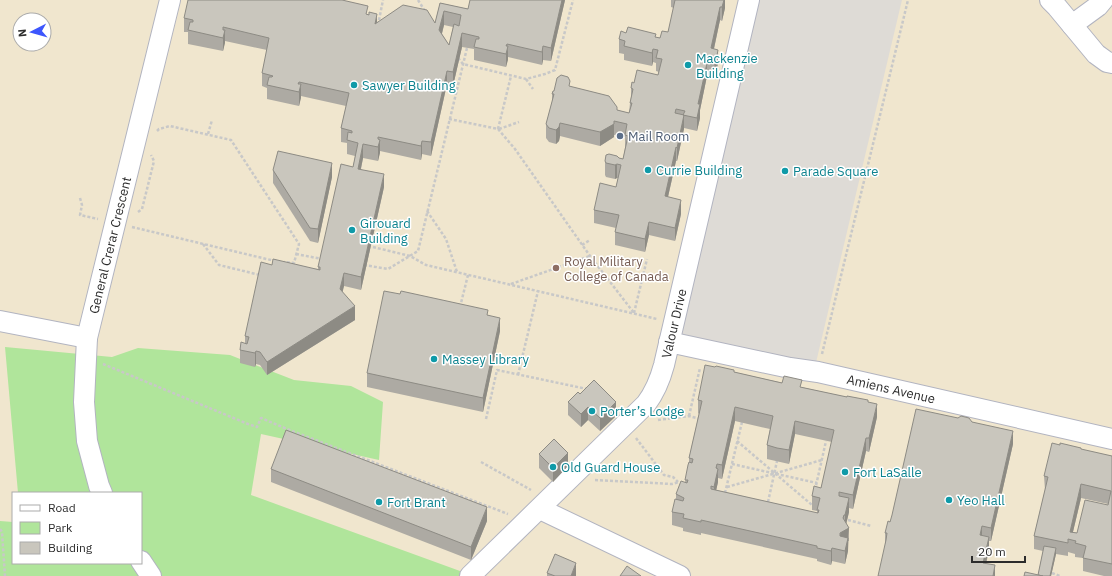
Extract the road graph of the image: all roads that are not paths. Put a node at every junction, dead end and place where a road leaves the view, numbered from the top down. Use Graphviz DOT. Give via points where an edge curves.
graph roads {
  1 [pos="170,0"];
  2 [pos="748,0"];
  3 [pos="1050,0"];
  4 [pos="1103,0"];
  5 [pos="1072,25"];
  6 [pos="1112,63"];
  7 [pos="0,321"];
  8 [pos="88,338"];
  9 [pos="669,342"];
  10 [pos="1112,439"];
  11 [pos="102,492"];
  12 [pos="533,507"];
  13 [pos="142,562"];
  14 [pos="151,576"];
  15 [pos="470,576"];
  16 [pos="680,576"];
  1 -- 8 [label="street, General Crerar Crescent"];
  2 -- 9 [label="street, Valour Drive"];
  3 -- 5 [label="street"];
  4 -- 5 [label="street"];
  5 -- 6 [label="street" via="1096,54"];
  7 -- 8 [label="street"];
  8 -- 11 [label="street, General Crerar Crescent" via="84,402 87,441"];
  9 -- 10 [label="street, Amiens Avenue" via="818,372"];
  9 -- 12 [label="street, Valour Drive" via="658,384 650,400"];
  12 -- 15 [label="street, Valour Drive"];
  12 -- 16 [label="street"];
  13 -- 14 [label="street"];
}
